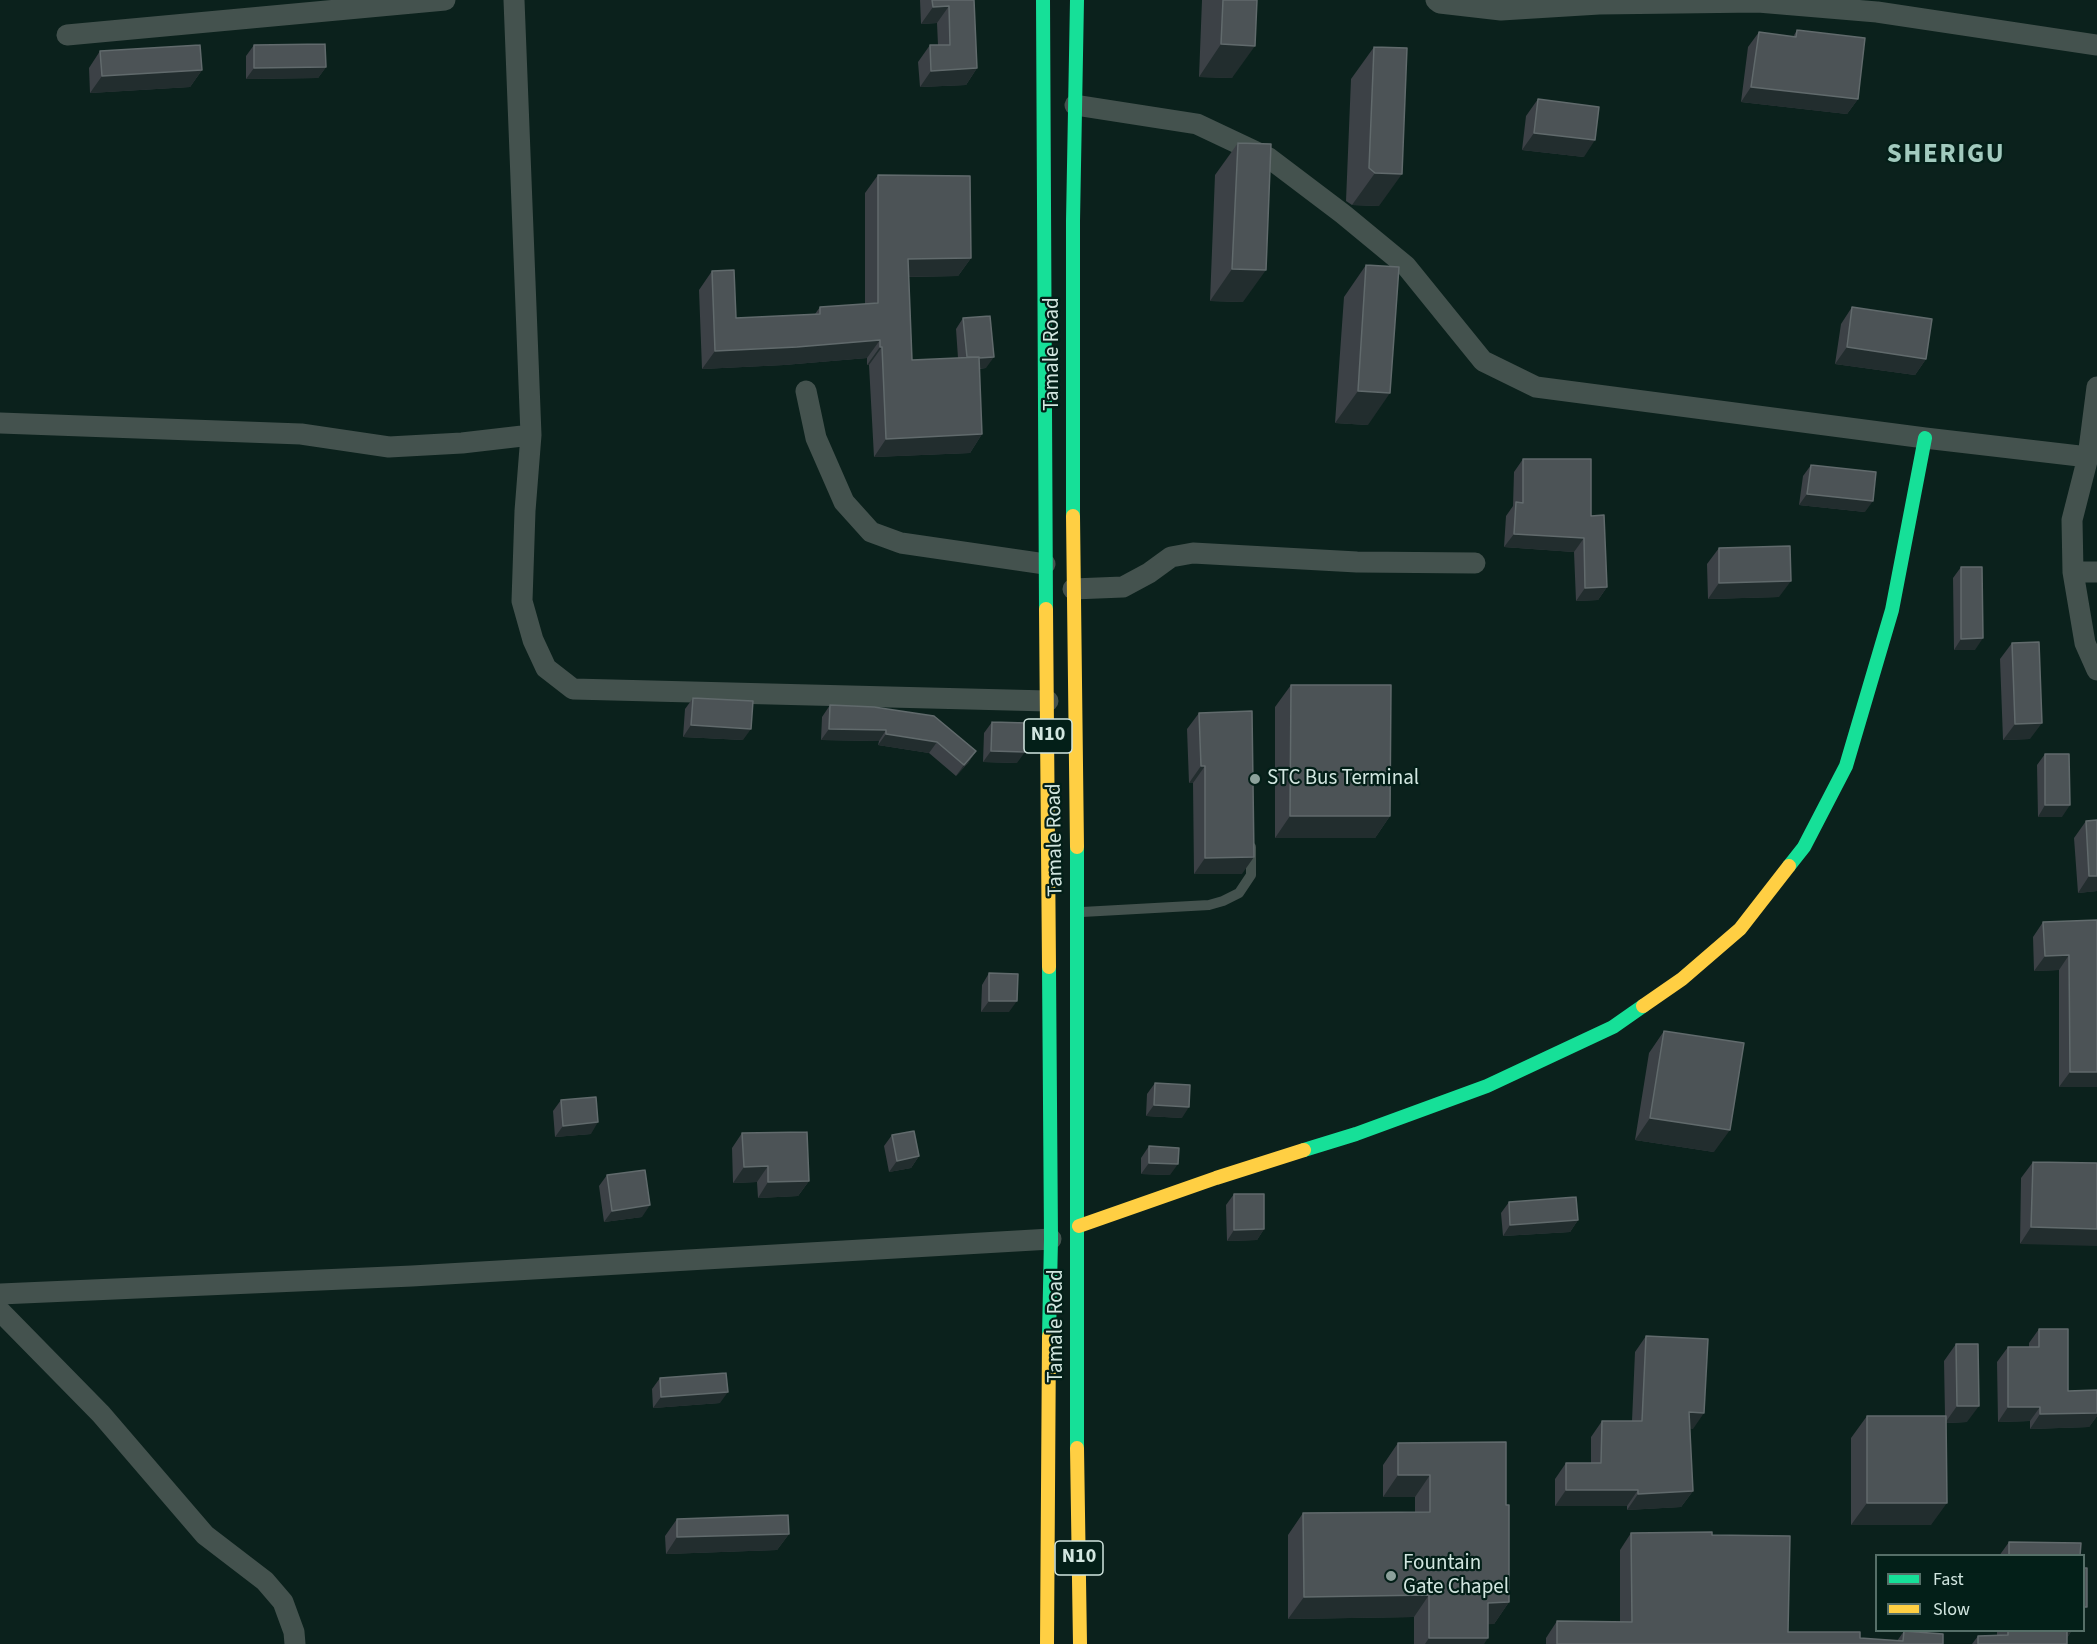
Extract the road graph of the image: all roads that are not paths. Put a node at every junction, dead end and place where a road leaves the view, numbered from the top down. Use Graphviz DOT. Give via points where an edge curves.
graph roads {
  1 [pos="445,0"];
  2 [pos="514,0"];
  3 [pos="1043,0"];
  4 [pos="1077,0"];
  5 [pos="1436,0"];
  6 [pos="1469,3"];
  7 [pos="67,35"];
  8 [pos="2097,45"];
  9 [pos="1075,105"];
  10 [pos="2097,387"];
  11 [pos="806,391"];
  12 [pos="0,423"];
  13 [pos="531,435"];
  14 [pos="1925,438"];
  15 [pos="2088,457"];
  16 [pos="1476,563"];
  17 [pos="1045,564"];
  18 [pos="2073,572"];
  19 [pos="2097,572"];
  20 [pos="1074,589"];
  21 [pos="2097,670"];
  22 [pos="1048,700"];
  23 [pos="1251,840"];
  24 [pos="1049,882"];
  25 [pos="1078,882"];
  26 [pos="1078,912"];
  27 [pos="1079,1226"];
  28 [pos="1051,1239"];
  29 [pos="0,1294"];
  30 [pos="0,1311"];
  31 [pos="1062,1472"];
  32 [pos="295,1644"];
  33 [pos="1047,1644"];
  34 [pos="1080,1644"];
  1 -- 7 [label="street"];
  2 -- 13 [label="street"];
  3 -- 17 [label="main road, Tamale Road / N10"];
  4 -- 9 [label="main road, Tamale Road / N10"];
  5 -- 6 [label="street"];
  6 -- 8 [label="street" via="1501,10 1758,2 1877,12"];
  9 -- 14 [label="street" via="1197,124 1269,158 1406,266 1483,361 1536,387"];
  9 -- 20 [label="main road, Tamale Road / N10"];
  10 -- 15 [label="street"];
  11 -- 17 [label="street" via="816,438 843,502 871,532 901,543"];
  12 -- 13 [label="street" via="300,434 388,447"];
  13 -- 22 [label="street" via="522,602 546,668 573,688"];
  14 -- 15 [label="street"];
  14 -- 27 [label="main road" via="1892,610 1846,766 1804,847 1740,929 1682,979 1613,1028 1487,1086"];
  15 -- 18 [label="street" via="2072,520"];
  16 -- 20 [label="street" via="1358,562 1193,553 1171,556 1123,586"];
  17 -- 22 [label="main road, Tamale Road / N10"];
  18 -- 19 [label="street"];
  18 -- 21 [label="street" via="2085,643"];
  20 -- 25 [label="main road, Tamale Road / N10"];
  22 -- 24 [label="main road, Tamale Road / N10"];
  23 -- 26 [label="lane" via="1251,875 1239,893 1223,901"];
  24 -- 25 [label="main road"];
  24 -- 28 [label="main road, Tamale Road / N10"];
  25 -- 26 [label="main road, Tamale Road / N10"];
  26 -- 27 [label="main road, Tamale Road / N10"];
  27 -- 31 [label="main road, Tamale Road / N10"];
  28 -- 29 [label="street" via="412,1276"];
  28 -- 31 [label="main road, Tamale Road / N10"];
  30 -- 32 [label="street" via="101,1414 205,1535 265,1581 283,1602"];
  31 -- 33 [label="main road, Tamale Road / N10"];
  31 -- 34 [label="main road, Tamale Road / N10"];
}
